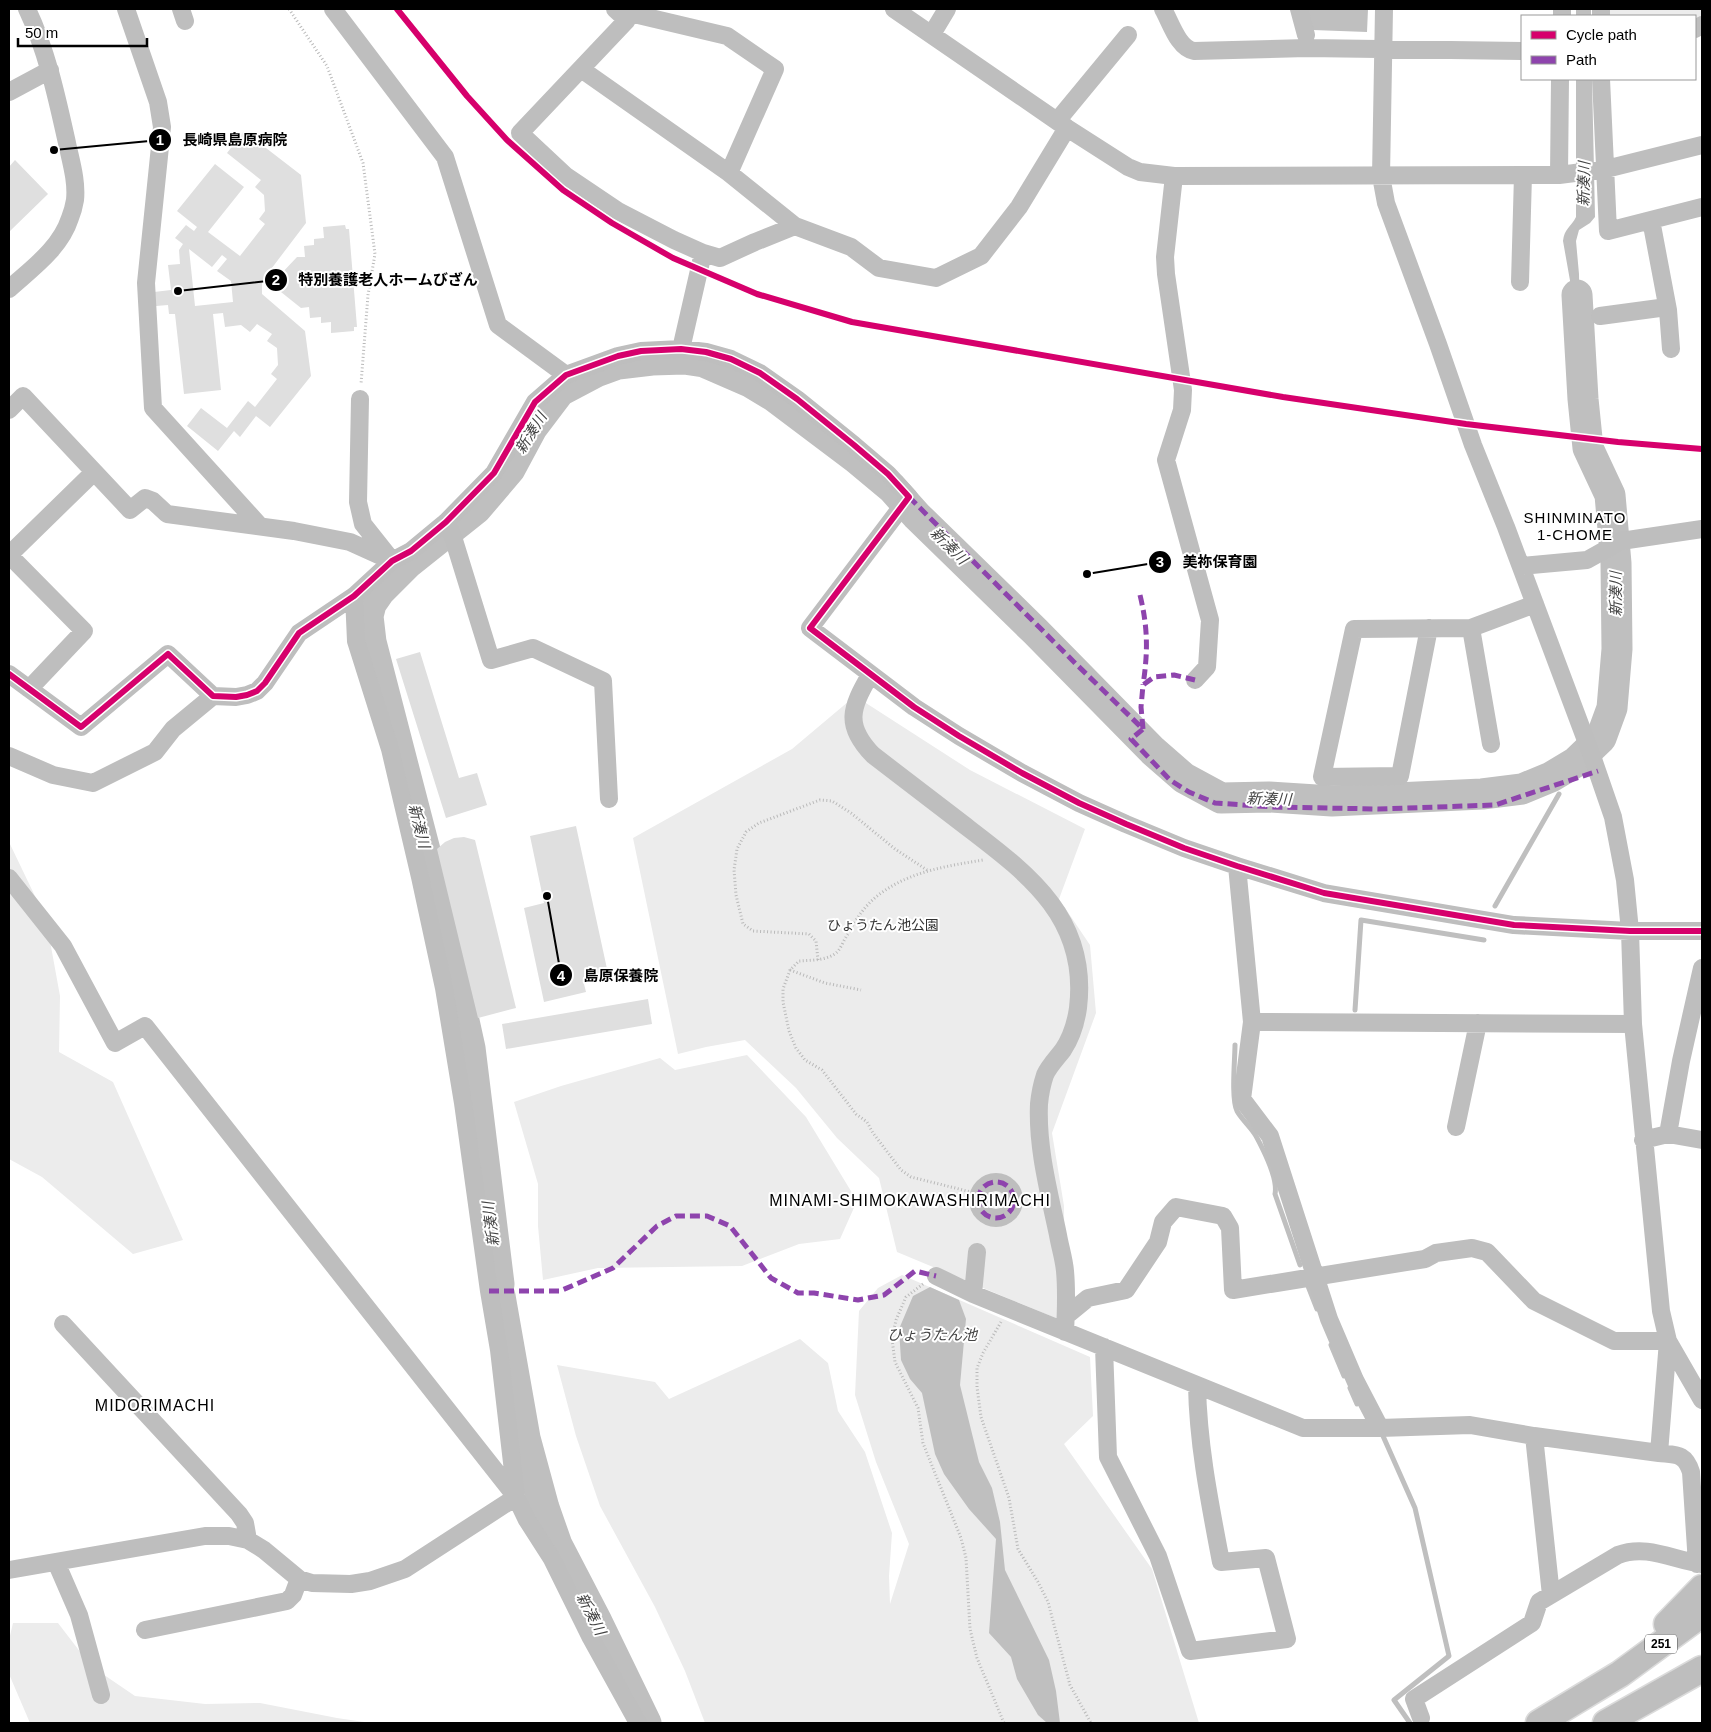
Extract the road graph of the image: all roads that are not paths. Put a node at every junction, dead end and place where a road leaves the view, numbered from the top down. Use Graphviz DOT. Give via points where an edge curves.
graph roads {
  1 [pos="27,9"];
  2 [pos="126,9"];
  3 [pos="333,9"];
  4 [pos="616,9"];
  5 [pos="894,9"];
  6 [pos="947,9"];
  7 [pos="1163,9"];
  8 [pos="1299,9"];
  9 [pos="1384,9"];
  10 [pos="932,34"];
  11 [pos="1128,35"];
  12 [pos="1306,35"];
  13 [pos="1383,49"];
  14 [pos="1521,51"];
  15 [pos="581,69"];
  16 [pos="50,70"];
  17 [pos="1560,80"];
  18 [pos="1601,80"];
  19 [pos="9,92"];
  20 [pos="1062,124"];
  21 [pos="1702,145"];
  22 [pos="1604,169"];
  23 [pos="729,174"];
  24 [pos="1563,174"];
  25 [pos="1523,175"];
  26 [pos="1174,176"];
  27 [pos="1381,176"];
  28 [pos="1702,207"];
  29 [pos="1651,220"];
  30 [pos="795,226"];
  31 [pos="703,253"];
  32 [pos="1520,282"];
  33 [pos="9,289"];
  34 [pos="1667,307"];
  35 [pos="1600,316"];
  36 [pos="681,349"];
  37 [pos="1671,349"];
  38 [pos="566,375"];
  39 [pos="360,399"];
  40 [pos="9,410"];
  41 [pos="94,472"];
  42 [pos="260,526"];
  43 [pos="449,528"];
  44 [pos="1702,529"];
  45 [pos="9,555"];
  46 [pos="392,561"];
  47 [pos="1521,566"];
  48 [pos="354,596"];
  49 [pos="1535,604"];
  50 [pos="1429,628"];
  51 [pos="1471,628"];
  52 [pos="9,674"];
  53 [pos="870,675"];
  54 [pos="1195,680"];
  55 [pos="29,688"];
  56 [pos="213,696"];
  57 [pos="1491,744"];
  58 [pos="9,756"];
  59 [pos="609,799"];
  60 [pos="1237,866"];
  61 [pos="9,878"];
  62 [pos="1630,931"];
  63 [pos="1702,932"];
  64 [pos="1702,968"];
  65 [pos="1698,1006"];
  66 [pos="1252,1022"];
  67 [pos="1478,1023"];
  68 [pos="1633,1024"];
  69 [pos="1456,1127"];
  70 [pos="1668,1134"];
  71 [pos="1643,1140"];
  72 [pos="1702,1140"];
  73 [pos="977,1252"];
  74 [pos="936,1276"];
  75 [pos="1315,1277"];
  76 [pos="973,1294"];
  77 [pos="63,1324"];
  78 [pos="1066,1324"];
  79 [pos="1668,1341"];
  80 [pos="1104,1347"];
  81 [pos="1197,1385"];
  82 [pos="1702,1400"];
  83 [pos="1380,1428"];
  84 [pos="1534,1436"];
  85 [pos="1659,1453"];
  86 [pos="516,1497"];
  87 [pos="248,1540"];
  88 [pos="56,1562"];
  89 [pos="9,1570"];
  90 [pos="299,1580"];
  91 [pos="1699,1585"];
  92 [pos="1551,1596"];
  93 [pos="146,1630"];
  94 [pos="1702,1669"];
  95 [pos="101,1695"];
  96 [pos="1421,1718"];
  97 [pos="638,1723"];
  98 [pos="1539,1723"];
  99 [pos="1606,1723"];
  1 -- 16 [label="street"];
  2 -- 42 [label="street" via="158,102 162,127 146,283 153,408"];
  3 -- 38 [label="street" via="445,157 498,324"];
  4 -- 15 [label="street" via="627,20"];
  4 -- 23 [label="street" via="727,36 775,69"];
  5 -- 10 [label="street"];
  6 -- 10 [label="street"];
  7 -- 13 [label="street" via="1182,46 1188,50"];
  8 -- 12 [label="street"];
  9 -- 13 [label="street"];
  10 -- 20 [label="street"];
  11 -- 20 [label="street"];
  13 -- 14 [label="street"];
  13 -- 27 [label="street"];
  15 -- 23 [label="street"];
  15 -- 31 [label="street" via="520,134 566,176 618,211"];
  16 -- 19 [label="street"];
  16 -- 33 [label="street" via="74,178 75,200 70,219 52,249"];
  17 -- 24 [label="street"];
  18 -- 22 [label="street"];
  20 -- 26 [label="street" via="1128,167 1140,172"];
  20 -- 30 [label="street" via="1020,207 981,256 936,278 879,268 852,247"];
  21 -- 22 [label="street"];
  22 -- 24 [label="street"];
  22 -- 29 [label="street" via="1608,231"];
  23 -- 30 [label="street"];
  24 -- 25 [label="street"];
  25 -- 27 [label="street"];
  25 -- 32 [label="street"];
  26 -- 27 [label="street"];
  26 -- 54 [label="street" via="1165,257 1183,390 1182,410 1166,460 1210,620 1207,668"];
  27 -- 47 [label="street" via="1386,202 1473,445"];
  28 -- 29 [label="street"];
  29 -- 34 [label="street"];
  30 -- 31 [label="street" via="720,258"];
  31 -- 36 [label="street"];
  34 -- 35 [label="street"];
  34 -- 37 [label="street"];
  36 -- 38 [label="street" via="618,356"];
  36 -- 53 [label="street" via="706,352 760,373 861,451 909,497 810,628"];
  38 -- 43 [label="street" via="535,402 494,473"];
  39 -- 46 [label="street" via="358,502 363,524"];
  40 -- 41 [label="street" via="23,396"];
  41 -- 42 [label="street" via="130,510 145,498 167,514"];
  41 -- 45 [label="street"];
  42 -- 46 [label="street" via="350,542"];
  43 -- 46 [label="street"];
  43 -- 59 [label="street" via="491,660 533,648 603,681"];
  44 -- 47 [label="street" via="1614,545 1587,560"];
  45 -- 55 [label="street" via="84,631"];
  46 -- 48 [label="street"];
  47 -- 49 [label="street"];
  48 -- 56 [label="street" via="299,633 257,690 236,697"];
  48 -- 86 [label="street" via="356,641 390,749 444,988 499,1350"];
  49 -- 51 [label="street"];
  49 -- 62 [label="street" via="1613,817 1625,880"];
  50 -- 50 [label="street" via="1354,629 1322,777 1400,776"];
  50 -- 51 [label="street"];
  51 -- 57 [label="street"];
  52 -- 55 [label="street"];
  53 -- 60 [label="street" via="959,736 1079,803 1184,848"];
  53 -- 78 [label="street" via="854,706 854,725 862,744 1024,873 1046,896 1064,924 1076,952 1080,975 1078,1009 1072,1034 1046,1073 1039,1104 1046,1176 1065,1270"];
  55 -- 56 [label="street" via="81,727 168,654"];
  56 -- 58 [label="street" via="173,729 155,752 93,783 53,775"];
  60 -- 62 [label="street" via="1324,893 1446,915 1514,925"];
  60 -- 66 [label="street"];
  61 -- 86 [label="street" via="63,946 116,1043 145,1026"];
  62 -- 63 [label="street"];
  62 -- 68 [label="street"];
  64 -- 65 [label="street"];
  65 -- 70 [label="street" via="1681,1060"];
  66 -- 67 [label="street"];
  66 -- 75 [label="street" via="1242,1098 1270,1136"];
  67 -- 68 [label="street"];
  67 -- 69 [label="street"];
  68 -- 71 [label="street"];
  70 -- 71 [label="street"];
  70 -- 72 [label="street"];
  71 -- 79 [label="street" via="1661,1311"];
  73 -- 76 [label="street"];
  74 -- 76 [label="street"];
  75 -- 78 [label="street" via="1233,1290 1230,1228 1223,1216 1176,1207 1163,1222 1158,1242 1126,1290 1088,1298"];
  75 -- 79 [label="street" via="1472,1248 1487,1252 1534,1301 1614,1341"];
  75 -- 83 [label="street" via="1351,1371"];
  76 -- 78 [label="street" via="1009,1309"];
  77 -- 87 [label="street" via="239,1514 245,1523"];
  78 -- 80 [label="street"];
  79 -- 82 [label="street"];
  79 -- 85 [label="street"];
  80 -- 81 [label="street"];
  80 -- 81 [label="street" via="1108,1458 1158,1556 1190,1651 1287,1640 1266,1558 1221,1562 1204,1471"];
  81 -- 83 [label="street" via="1303,1428"];
  83 -- 84 [label="street" via="1470,1425"];
  84 -- 85 [label="street"];
  84 -- 92 [label="street"];
  85 -- 91 [label="street" via="1684,1457 1691,1472"];
  86 -- 90 [label="street" via="405,1568 370,1581 351,1584"];
  86 -- 97 [label="street"];
  87 -- 88 [label="street" via="205,1536"];
  87 -- 90 [label="street"];
  88 -- 89 [label="street"];
  88 -- 95 [label="street" via="79,1615"];
  90 -- 93 [label="street" via="293,1595 286,1601"];
  91 -- 92 [label="street" via="1654,1552 1641,1550 1618,1555"];
  91 -- 98 [label="highway" via="1620,1674"];
  92 -- 96 [label="street" via="1539,1602 1532,1623 1414,1699"];
  94 -- 99 [label="highway"];
}
